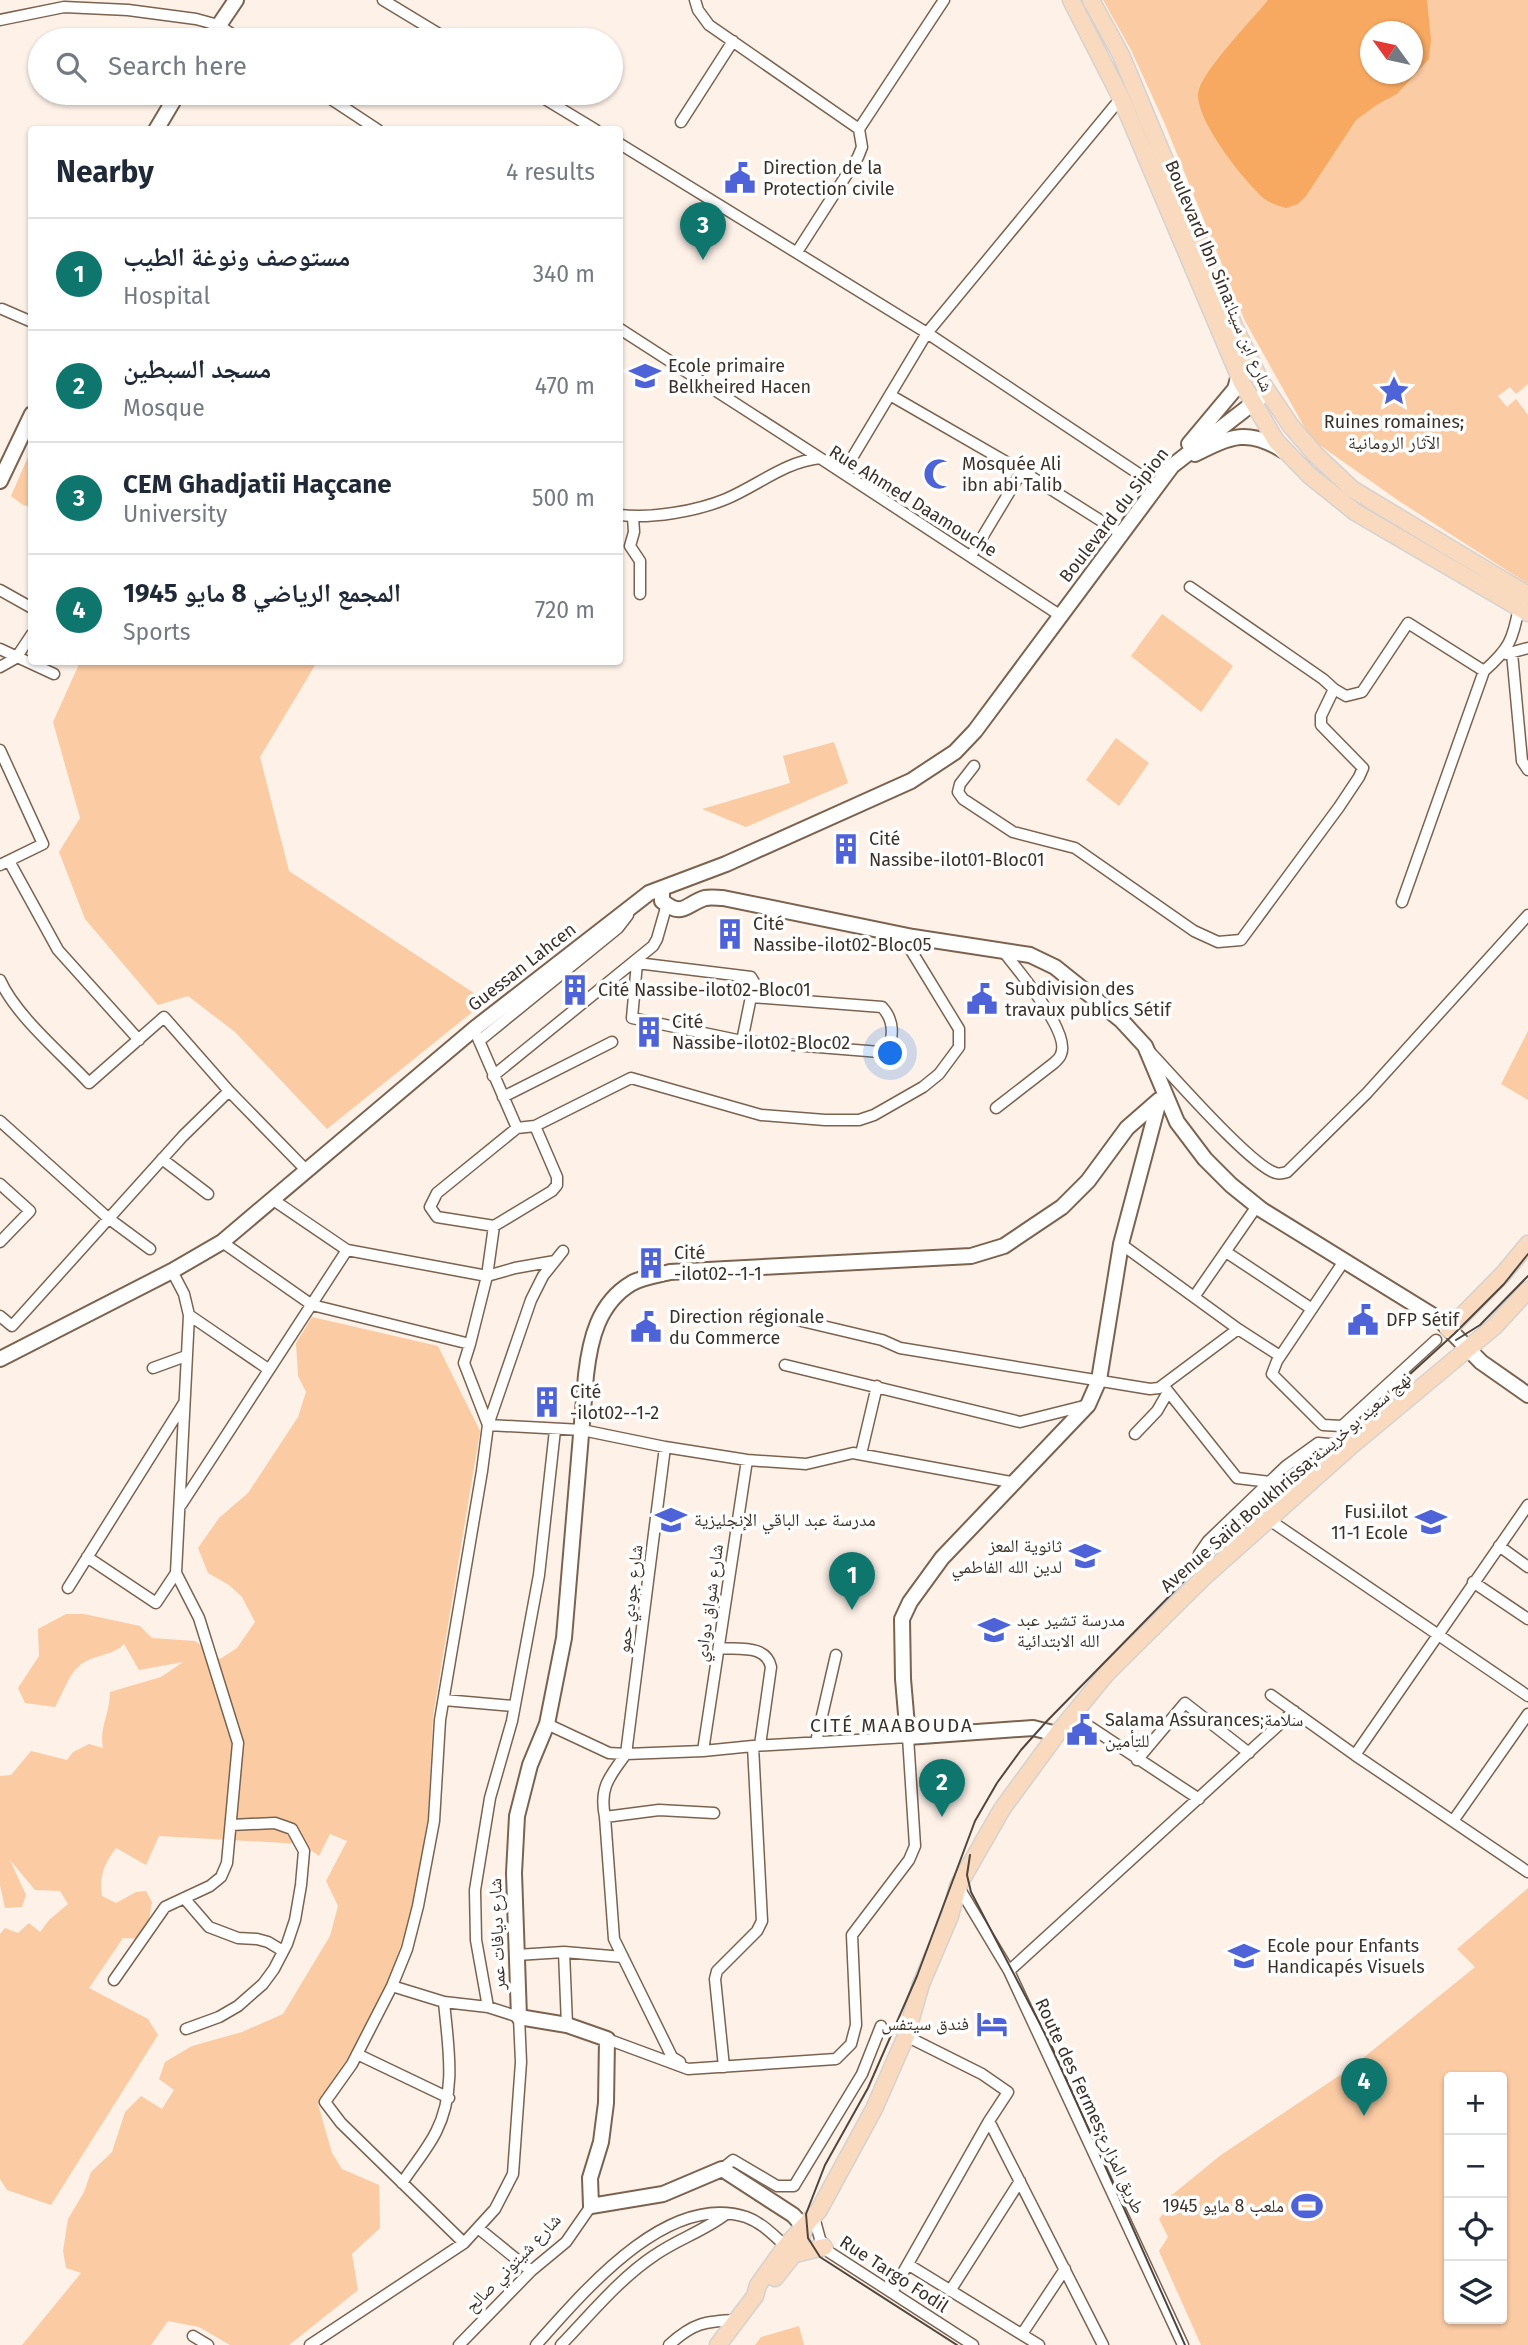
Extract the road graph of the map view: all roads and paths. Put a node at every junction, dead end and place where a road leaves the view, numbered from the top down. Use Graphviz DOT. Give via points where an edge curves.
graph roads {
  1 [pos="236,0"];
  2 [pos="383,0"];
  3 [pos="695,0"];
  4 [pos="944,0"];
  5 [pos="1071,0"];
  6 [pos="1091,0"];
  7 [pos="110,5"];
  8 [pos="0,20"];
  9 [pos="218,25"];
  10 [pos="216,28"];
  11 [pos="223,28"];
  12 [pos="429,28"];
  13 [pos="733,41"];
  14 [pos="1121,98"];
  15 [pos="171,105"];
  16 [pos="340,105"];
  17 [pos="555,105"];
  18 [pos="681,122"];
  19 [pos="158,126"];
  20 [pos="373,126"];
  21 [pos="590,126"];
  22 [pos="859,129"];
  23 [pos="623,146"];
  24 [pos="797,252"];
  25 [pos="2,309"];
  26 [pos="28,320"];
  27 [pos="623,331"];
  28 [pos="927,333"];
  29 [pos="1239,375"];
  30 [pos="1268,393"];
  31 [pos="890,395"];
  32 [pos="1252,402"];
  33 [pos="28,422"];
  34 [pos="1287,453"];
  35 [pos="820,458"];
  36 [pos="1172,466"];
  37 [pos="1023,471"];
  38 [pos="844,473"];
  39 [pos="0,481"];
  40 [pos="1157,486"];
  41 [pos="623,515"];
  42 [pos="633,517"];
  43 [pos="1122,534"];
  44 [pos="971,556"];
  45 [pos="1190,587"];
  46 [pos="0,590"];
  47 [pos="640,594"];
  48 [pos="1525,605"];
  49 [pos="28,606"];
  50 [pos="1061,615"];
  51 [pos="28,640"];
  52 [pos="1528,648"];
  53 [pos="0,649"];
  54 [pos="1507,654"];
  55 [pos="16,658"];
  56 [pos="28,663"];
  57 [pos="33,665"];
  58 [pos="0,667"];
  59 [pos="1483,671"];
  60 [pos="54,674"];
  61 [pos="1334,689"];
  62 [pos="0,750"];
  63 [pos="974,766"];
  64 [pos="1528,771"];
  65 [pos="4,863"];
  66 [pos="662,888"];
  67 [pos="1402,902"];
  68 [pos="667,904"];
  69 [pos="1528,915"];
  70 [pos="901,934"];
  71 [pos="1003,951"];
  72 [pos="637,961"];
  73 [pos="0,980"];
  74 [pos="752,997"];
  75 [pos="476,1035"];
  76 [pos="139,1040"];
  77 [pos="742,1041"];
  78 [pos="612,1042"];
  79 [pos="1144,1046"];
  80 [pos="493,1076"];
  81 [pos="229,1091"];
  82 [pos="1161,1093"];
  83 [pos="503,1097"];
  84 [pos="996,1108"];
  85 [pos="0,1121"];
  86 [pos="535,1126"];
  87 [pos="517,1128"];
  88 [pos="162,1159"];
  89 [pos="307,1171"];
  90 [pos="0,1184"];
  91 [pos="208,1194"];
  92 [pos="272,1199"];
  93 [pos="1257,1206"];
  94 [pos="108,1218"];
  95 [pos="494,1226"];
  96 [pos="0,1242"];
  97 [pos="222,1242"];
  98 [pos="1121,1244"];
  99 [pos="1528,1244"];
  100 [pos="150,1250"];
  101 [pos="348,1250"];
  102 [pos="563,1251"];
  103 [pos="1226,1252"];
  104 [pos="555,1261"];
  105 [pos="1345,1261"];
  106 [pos="172,1271"];
  107 [pos="487,1276"];
  108 [pos="1528,1290"];
  109 [pos="1194,1297"];
  110 [pos="312,1305"];
  111 [pos="1312,1309"];
  112 [pos="189,1315"];
  113 [pos="0,1316"];
  114 [pos="789,1318"];
  115 [pos="1238,1329"];
  116 [pos="1449,1329"];
  117 [pos="1436,1340"];
  118 [pos="470,1344"];
  119 [pos="1468,1349"];
  120 [pos="186,1356"];
  121 [pos="1280,1356"];
  122 [pos="0,1359"];
  123 [pos="785,1365"];
  124 [pos="153,1368"];
  125 [pos="268,1369"];
  126 [pos="1099,1380"];
  127 [pos="877,1386"];
  128 [pos="1165,1388"];
  129 [pos="1528,1395"];
  130 [pos="184,1403"];
  131 [pos="1088,1405"];
  132 [pos="488,1425"];
  133 [pos="555,1430"];
  134 [pos="582,1430"];
  135 [pos="1135,1434"];
  136 [pos="1351,1446"];
  137 [pos="665,1447"];
  138 [pos="861,1454"];
  139 [pos="747,1460"];
  140 [pos="1269,1482"];
  141 [pos="1016,1483"];
  142 [pos="1528,1505"];
  143 [pos="180,1506"];
  144 [pos="1268,1519"];
  145 [pos="1499,1546"];
  146 [pos="87,1557"];
  147 [pos="1528,1567"];
  148 [pos="176,1573"];
  149 [pos="1203,1578"];
  150 [pos="1473,1582"];
  151 [pos="68,1588"];
  152 [pos="1528,1619"];
  153 [pos="1438,1633"];
  154 [pos="719,1648"];
  155 [pos="836,1655"];
  156 [pos="1271,1695"];
  157 [pos="1528,1696"];
  158 [pos="444,1700"];
  159 [pos="514,1706"];
  160 [pos="1294,1711"];
  161 [pos="1528,1714"];
  162 [pos="1072,1715"];
  163 [pos="547,1724"];
  164 [pos="1033,1728"];
  165 [pos="1057,1734"];
  166 [pos="908,1737"];
  167 [pos="816,1742"];
  168 [pos="757,1746"];
  169 [pos="703,1751"];
  170 [pos="1249,1753"];
  171 [pos="626,1754"];
  172 [pos="1354,1755"];
  173 [pos="1138,1760"];
  174 [pos="1034,1764"];
  175 [pos="1199,1799"];
  176 [pos="714,1813"];
  177 [pos="605,1817"];
  178 [pos="1453,1821"];
  179 [pos="231,1825"];
  180 [pos="1528,1872"];
  181 [pos="958,1886"];
  182 [pos="184,1898"];
  183 [pos="283,1951"];
  184 [pos="564,1952"];
  185 [pos="517,1955"];
  186 [pos="623,1957"];
  187 [pos="1009,1971"];
  188 [pos="114,1980"];
  189 [pos="392,1986"];
  190 [pos="444,2002"];
  191 [pos="488,2007"];
  192 [pos="519,2017"];
  193 [pos="567,2025"];
  194 [pos="881,2026"];
  195 [pos="186,2029"];
  196 [pos="906,2036"];
  197 [pos="607,2039"];
  198 [pos="357,2054"];
  199 [pos="724,2067"];
  200 [pos="688,2069"];
  201 [pos="449,2098"];
  202 [pos="989,2121"];
  203 [pos="722,2169"];
  204 [pos="1020,2181"];
  205 [pos="402,2183"];
  206 [pos="591,2206"];
  207 [pos="727,2214"];
  208 [pos="809,2222"];
  209 [pos="478,2228"];
  210 [pos="647,2239"];
  211 [pos="464,2244"];
  212 [pos="824,2247"];
  213 [pos="790,2250"];
  214 [pos="653,2256"];
  215 [pos="909,2265"];
  216 [pos="1065,2269"];
  217 [pos="531,2271"];
  218 [pos="950,2291"];
  219 [pos="892,2292"];
  220 [pos="737,2320"];
  221 [pos="1022,2334"];
  222 [pos="193,2336"];
  223 [pos="208,2345"];
  224 [pos="310,2345"];
  225 [pos="459,2345"];
  226 [pos="536,2345"];
  227 [pos="561,2345"];
  228 [pos="669,2345"];
  229 [pos="718,2345"];
  230 [pos="973,2345"];
  231 [pos="1039,2345"];
  232 [pos="1102,2345"];
  233 [pos="1183,2345"];
  1 -- 9 [label="street"];
  2 -- 12 [label="street"];
  3 -- 13 [label="street" via="709,25"];
  4 -- 22 [label="street"];
  5 -- 14 [label="main road, Boulevard Ibn Sina:شارع ابن سينا"];
  6 -- 30 [label="main road" via="1121,55 1235,328"];
  7 -- 8 [label="street" via="64,6"];
  7 -- 9 [label="street"];
  9 -- 10 [label="street"];
  9 -- 11 [label="street"];
  13 -- 18 [label="street"];
  13 -- 22 [label="street"];
  14 -- 28 [label="street"];
  14 -- 29 [label="main road, Boulevard Ibn Sina:شارع ابن سينا"];
  15 -- 19 [label="street"];
  16 -- 20 [label="street"];
  17 -- 21 [label="street"];
  22 -- 24 [label="street" via="862,147 858,157"];
  23 -- 24 [label="street"];
  24 -- 28 [label="street"];
  25 -- 26 [label="street"];
  27 -- 35 [label="street"];
  28 -- 31 [label="street"];
  28 -- 40 [label="street"];
  29 -- 32 [label="main road, Boulevard Ibn Sina:شارع ابن سينا"];
  29 -- 36 [label="street" via="1235,390"];
  30 -- 32 [label="street, Boulevard du Sipion"];
  30 -- 48 [label="main road" via="1290,426 1353,489"];
  31 -- 37 [label="street"];
  31 -- 38 [label="street"];
  32 -- 34 [label="main road, Boulevard Ibn Sina:شارع ابن سينا"];
  32 -- 36 [label="street, Boulevard du Sipion"];
  33 -- 39 [label="street"];
  34 -- 36 [label="street" via="1255,436 1239,437"];
  34 -- 48 [label="main road, Boulevard Ibn Sina:شارع ابن سينا" via="1355,512"];
  35 -- 38 [label="street, Rue Ahmed Daamouche"];
  35 -- 42 [label="street, Rue Ahmed Daamouche" via="802,460 705,506"];
  36 -- 40 [label="street, Boulevard du Sipion"];
  37 -- 43 [label="street"];
  37 -- 44 [label="street"];
  38 -- 44 [label="street, Rue Ahmed Daamouche"];
  40 -- 43 [label="street, Boulevard du Sipion"];
  41 -- 42 [label="street, Rue Ahmed Daamouche"];
  42 -- 47 [label="street" via="631,546 640,561"];
  43 -- 50 [label="street, Boulevard du Sipion"];
  44 -- 50 [label="street, Rue Ahmed Daamouche"];
  45 -- 61 [label="street"];
  46 -- 49 [label="street"];
  48 -- 54 [label="street"];
  50 -- 66 [label="street, Guessan Lahcen" via="975,731 935,766 778,842"];
  51 -- 55 [label="street"];
  52 -- 54 [label="street"];
  53 -- 55 [label="street"];
  54 -- 59 [label="street"];
  54 -- 64 [label="street" via="1522,761"];
  55 -- 56 [label="street"];
  55 -- 58 [label="street"];
  57 -- 60 [label="street"];
  59 -- 61 [label="street" via="1408,623 1362,692 1346,696"];
  59 -- 67 [label="street"];
  61 -- 63 [label="street" via="1321,725 1363,768 1241,940 1218,942 1194,931 1075,848 1013,832 958,792"];
  62 -- 65 [label="street" via="43,844"];
  65 -- 76 [label="street" via="58,950"];
  66 -- 68 [label="street" via="662,901"];
  66 -- 75 [label="street, Guessan Lahcen" via="643,897"];
  68 -- 70 [label="street" via="684,909 707,898 723,898"];
  68 -- 72 [label="street" via="657,939"];
  69 -- 79 [label="street" via="1367,1093 1287,1172 1276,1173 1259,1162"];
  70 -- 71 [label="street"];
  70 -- 86 [label="street" via="959,1029 959,1047 923,1087 874,1115 837,1120 761,1115 631,1077"];
  71 -- 79 [label="street" via="1030,955 1055,967 1121,1020"];
  71 -- 84 [label="street" via="1054,1021 1062,1054"];
  72 -- 74 [label="street" via="747,976 754,982"];
  72 -- 77 [label="street" via="632,1018"];
  72 -- 80 [label="street"];
  73 -- 76 [label="street" via="19,1009 89,1083"];
  74 -- 77 [label="street"];
  74 -- 77 [label="street" via="882,1007 892,1023 890,1044 887,1051 880,1052"];
  75 -- 80 [label="street"];
  75 -- 89 [label="street, Guessan Lahcen"];
  76 -- 81 [label="street" via="164,1017"];
  78 -- 83 [label="street"];
  79 -- 82 [label="street"];
  80 -- 83 [label="street"];
  81 -- 88 [label="street"];
  81 -- 89 [label="street"];
  82 -- 93 [label="street" via="1205,1159"];
  82 -- 98 [label="street"];
  82 -- 134 [label="street, شارع ديافات عمر" via="1062,1207 1004,1245 971,1256 670,1272 634,1282 618,1294 596,1325 588,1356"];
  83 -- 87 [label="street"];
  85 -- 94 [label="street"];
  86 -- 87 [label="street"];
  86 -- 95 [label="street" via="557,1185"];
  87 -- 95 [label="street" via="438,1193 430,1207 437,1217"];
  88 -- 91 [label="street"];
  88 -- 94 [label="street"];
  89 -- 92 [label="street, Guessan Lahcen"];
  90 -- 96 [label="street" via="30,1211"];
  92 -- 97 [label="street, Guessan Lahcen"];
  92 -- 101 [label="street"];
  93 -- 103 [label="street"];
  93 -- 105 [label="street"];
  94 -- 100 [label="street"];
  94 -- 113 [label="street" via="12,1326"];
  95 -- 107 [label="street"];
  97 -- 106 [label="street, Guessan Lahcen"];
  97 -- 110 [label="street"];
  98 -- 109 [label="street"];
  98 -- 126 [label="street"];
  99 -- 116 [label="main road"];
  101 -- 107 [label="street"];
  101 -- 110 [label="street"];
  102 -- 104 [label="street"];
  103 -- 109 [label="street"];
  103 -- 111 [label="street"];
  104 -- 107 [label="street"];
  104 -- 132 [label="street" via="531,1300"];
  105 -- 111 [label="street"];
  105 -- 116 [label="street"];
  106 -- 112 [label="street"];
  106 -- 122 [label="street, Guessan Lahcen"];
  107 -- 118 [label="street"];
  108 -- 119 [label="main road, Avenue Saïd Boukhrissa;نهج سعيد بوخريسة"];
  109 -- 115 [label="street"];
  110 -- 118 [label="street"];
  110 -- 125 [label="street"];
  111 -- 121 [label="street"];
  112 -- 120 [label="street"];
  112 -- 125 [label="street"];
  114 -- 126 [label="street" via="900,1348"];
  115 -- 121 [label="street"];
  115 -- 128 [label="street"];
  116 -- 119 [label="street"];
  117 -- 121 [label="street" via="1342,1426 1323,1425 1272,1374"];
  118 -- 132 [label="street" via="464,1363"];
  119 -- 129 [label="street"];
  119 -- 136 [label="main road, Avenue Saïd Boukhrissa;نهج سعيد بوخريسة"];
  120 -- 124 [label="street"];
  120 -- 130 [label="street"];
  123 -- 127 [label="street"];
  125 -- 143 [label="street"];
  126 -- 128 [label="street"];
  126 -- 131 [label="street"];
  127 -- 131 [label="street" via="1020,1422"];
  127 -- 138 [label="street"];
  128 -- 135 [label="street" via="1157,1411"];
  128 -- 140 [label="street" via="1237,1478"];
  130 -- 143 [label="street"];
  130 -- 146 [label="street"];
  131 -- 141 [label="street"];
  132 -- 133 [label="street"];
  132 -- 158 [label="street"];
  133 -- 134 [label="street"];
  133 -- 159 [label="street" via="539,1575"];
  134 -- 137 [label="street"];
  134 -- 163 [label="street, شارع ديافات عمر" via="564,1638"];
  136 -- 140 [label="street" via="1318,1443"];
  136 -- 144 [label="main road, Avenue Saïd Boukhrissa;نهج سعيد بوخريسة"];
  137 -- 139 [label="street"];
  137 -- 171 [label="street, شارع جودي حمو"];
  138 -- 139 [label="street" via="806,1464"];
  138 -- 141 [label="street"];
  139 -- 154 [label="street, شارع شواق دوادي"];
  140 -- 149 [label="street" via="1199,1554"];
  141 -- 166 [label="street" via="942,1558 902,1619"];
  142 -- 145 [label="street"];
  143 -- 148 [label="street"];
  144 -- 149 [label="main road, Avenue Saïd Boukhrissa;نهج سعيد بوخريسة"];
  144 -- 153 [label="street"];
  145 -- 147 [label="street"];
  145 -- 150 [label="street"];
  146 -- 148 [label="street" via="156,1603"];
  146 -- 151 [label="street"];
  148 -- 179 [label="street" via="199,1618 236,1731"];
  149 -- 162 [label="main road, Avenue Saïd Boukhrissa;نهج سعيد بوخريسة" via="1107,1673"];
  150 -- 152 [label="street"];
  150 -- 153 [label="street"];
  153 -- 157 [label="street"];
  153 -- 172 [label="street"];
  154 -- 168 [label="street" via="762,1651 769,1657"];
  154 -- 169 [label="street, شارع شواق دوادي"];
  155 -- 167 [label="street"];
  156 -- 160 [label="street"];
  158 -- 159 [label="street"];
  158 -- 189 [label="street" via="434,1821 418,1906"];
  159 -- 191 [label="street" via="490,1798 475,1889 476,1940"];
  160 -- 170 [label="street"];
  160 -- 172 [label="street"];
  161 -- 178 [label="street"];
  162 -- 165 [label="main road, Avenue Saïd Boukhrissa;نهج سعيد بوخريسة"];
  162 -- 173 [label="street"];
  163 -- 171 [label="street" via="609,1753"];
  163 -- 185 [label="street, شارع ديافات عمر" via="517,1816"];
  164 -- 165 [label="street"];
  164 -- 166 [label="street"];
  164 -- 174 [label="street" via="1040,1748"];
  165 -- 174 [label="main road, Avenue Saïd Boukhrissa;نهج سعيد بوخريسة"];
  166 -- 167 [label="street"];
  166 -- 199 [label="street" via="915,1846 852,1935 856,2025 851,2043 836,2059"];
  167 -- 168 [label="street"];
  168 -- 169 [label="street"];
  168 -- 199 [label="street" via="762,1921 717,1971"];
  169 -- 171 [label="street"];
  170 -- 173 [label="street" via="1185,1703"];
  170 -- 175 [label="street"];
  171 -- 177 [label="street" via="604,1791"];
  172 -- 178 [label="street"];
  173 -- 175 [label="street"];
  174 -- 181 [label="main road, Avenue Saïd Boukhrissa;نهج سعيد بوخريسة"];
  175 -- 187 [label="street"];
  176 -- 177 [label="street" via="659,1810"];
  177 -- 186 [label="street" via="611,1922"];
  178 -- 180 [label="street"];
  179 -- 182 [label="street" via="221,1877"];
  179 -- 183 [label="street" via="285,1825 304,1851 295,1920"];
  181 -- 187 [label="street, Route des Fermes;طريق المزارع"];
  181 -- 196 [label="main road, Avenue Saïd Boukhrissa;نهج سعيد بوخريسة"];
  182 -- 183 [label="street" via="209,1927 238,1938 257,1938"];
  182 -- 188 [label="street" via="164,1907"];
  183 -- 195 [label="street" via="263,1984 238,2006"];
  184 -- 185 [label="street"];
  184 -- 186 [label="street"];
  184 -- 193 [label="street"];
  185 -- 192 [label="street, شارع ديافات عمر"];
  186 -- 200 [label="street" via="672,2057"];
  187 -- 233 [label="street, Route des Fermes;طريق المزارع"];
  189 -- 190 [label="street"];
  189 -- 198 [label="street"];
  190 -- 191 [label="street"];
  190 -- 201 [label="street"];
  191 -- 192 [label="street"];
  192 -- 193 [label="street"];
  192 -- 209 [label="street, شارع ديافات عمر" via="522,2062 513,2174 495,2209"];
  193 -- 197 [label="street"];
  194 -- 203 [label="street" via="862,2074 794,2186 777,2186 733,2160"];
  196 -- 202 [label="street" via="1008,2092"];
  196 -- 208 [label="main road, Avenue Saïd Boukhrissa;نهج سعيد بوخريسة" via="874,2109"];
  197 -- 200 [label="street"];
  197 -- 206 [label="street" via="606,2103 590,2178"];
  198 -- 201 [label="street"];
  198 -- 205 [label="street" via="325,2102"];
  199 -- 200 [label="street"];
  201 -- 205 [label="street" via="436,2132"];
  202 -- 204 [label="street"];
  202 -- 215 [label="street"];
  203 -- 206 [label="street" via="663,2193"];
  203 -- 208 [label="street"];
  204 -- 216 [label="street"];
  204 -- 218 [label="street"];
  205 -- 211 [label="street"];
  206 -- 217 [label="street, شارع شيتوني صالح" via="566,2242"];
  207 -- 210 [label="street" via="696,2217"];
  207 -- 213 [label="street" via="757,2222"];
  207 -- 214 [label="street"];
  208 -- 212 [label="street, Rue Targo Fodil"];
  208 -- 213 [label="main road, Avenue Saïd Boukhrissa;نهج سعيد بوخريسة"];
  209 -- 211 [label="street, شارع ديافات عمر"];
  209 -- 217 [label="street"];
  210 -- 214 [label="street"];
  210 -- 226 [label="street" via="587,2288"];
  211 -- 224 [label="street, شارع ديافات عمر"];
  212 -- 213 [label="main road"];
  212 -- 219 [label="street, Rue Targo Fodil"];
  213 -- 220 [label="main road, Avenue Saïd Boukhrissa;نهج سعيد بوخريسة" via="767,2287"];
  214 -- 227 [label="street"];
  215 -- 218 [label="street"];
  215 -- 219 [label="street"];
  216 -- 221 [label="street"];
  216 -- 232 [label="street"];
  217 -- 225 [label="street, شارع شيتوني صالح"];
  218 -- 221 [label="street"];
  219 -- 230 [label="street, Rue Targo Fodil"];
  220 -- 228 [label="street" via="704,2322"];
  220 -- 229 [label="main road, Avenue Saïd Boukhrissa;نهج سعيد بوخريسة"];
  221 -- 231 [label="street"];
  222 -- 223 [label="street"];
}
